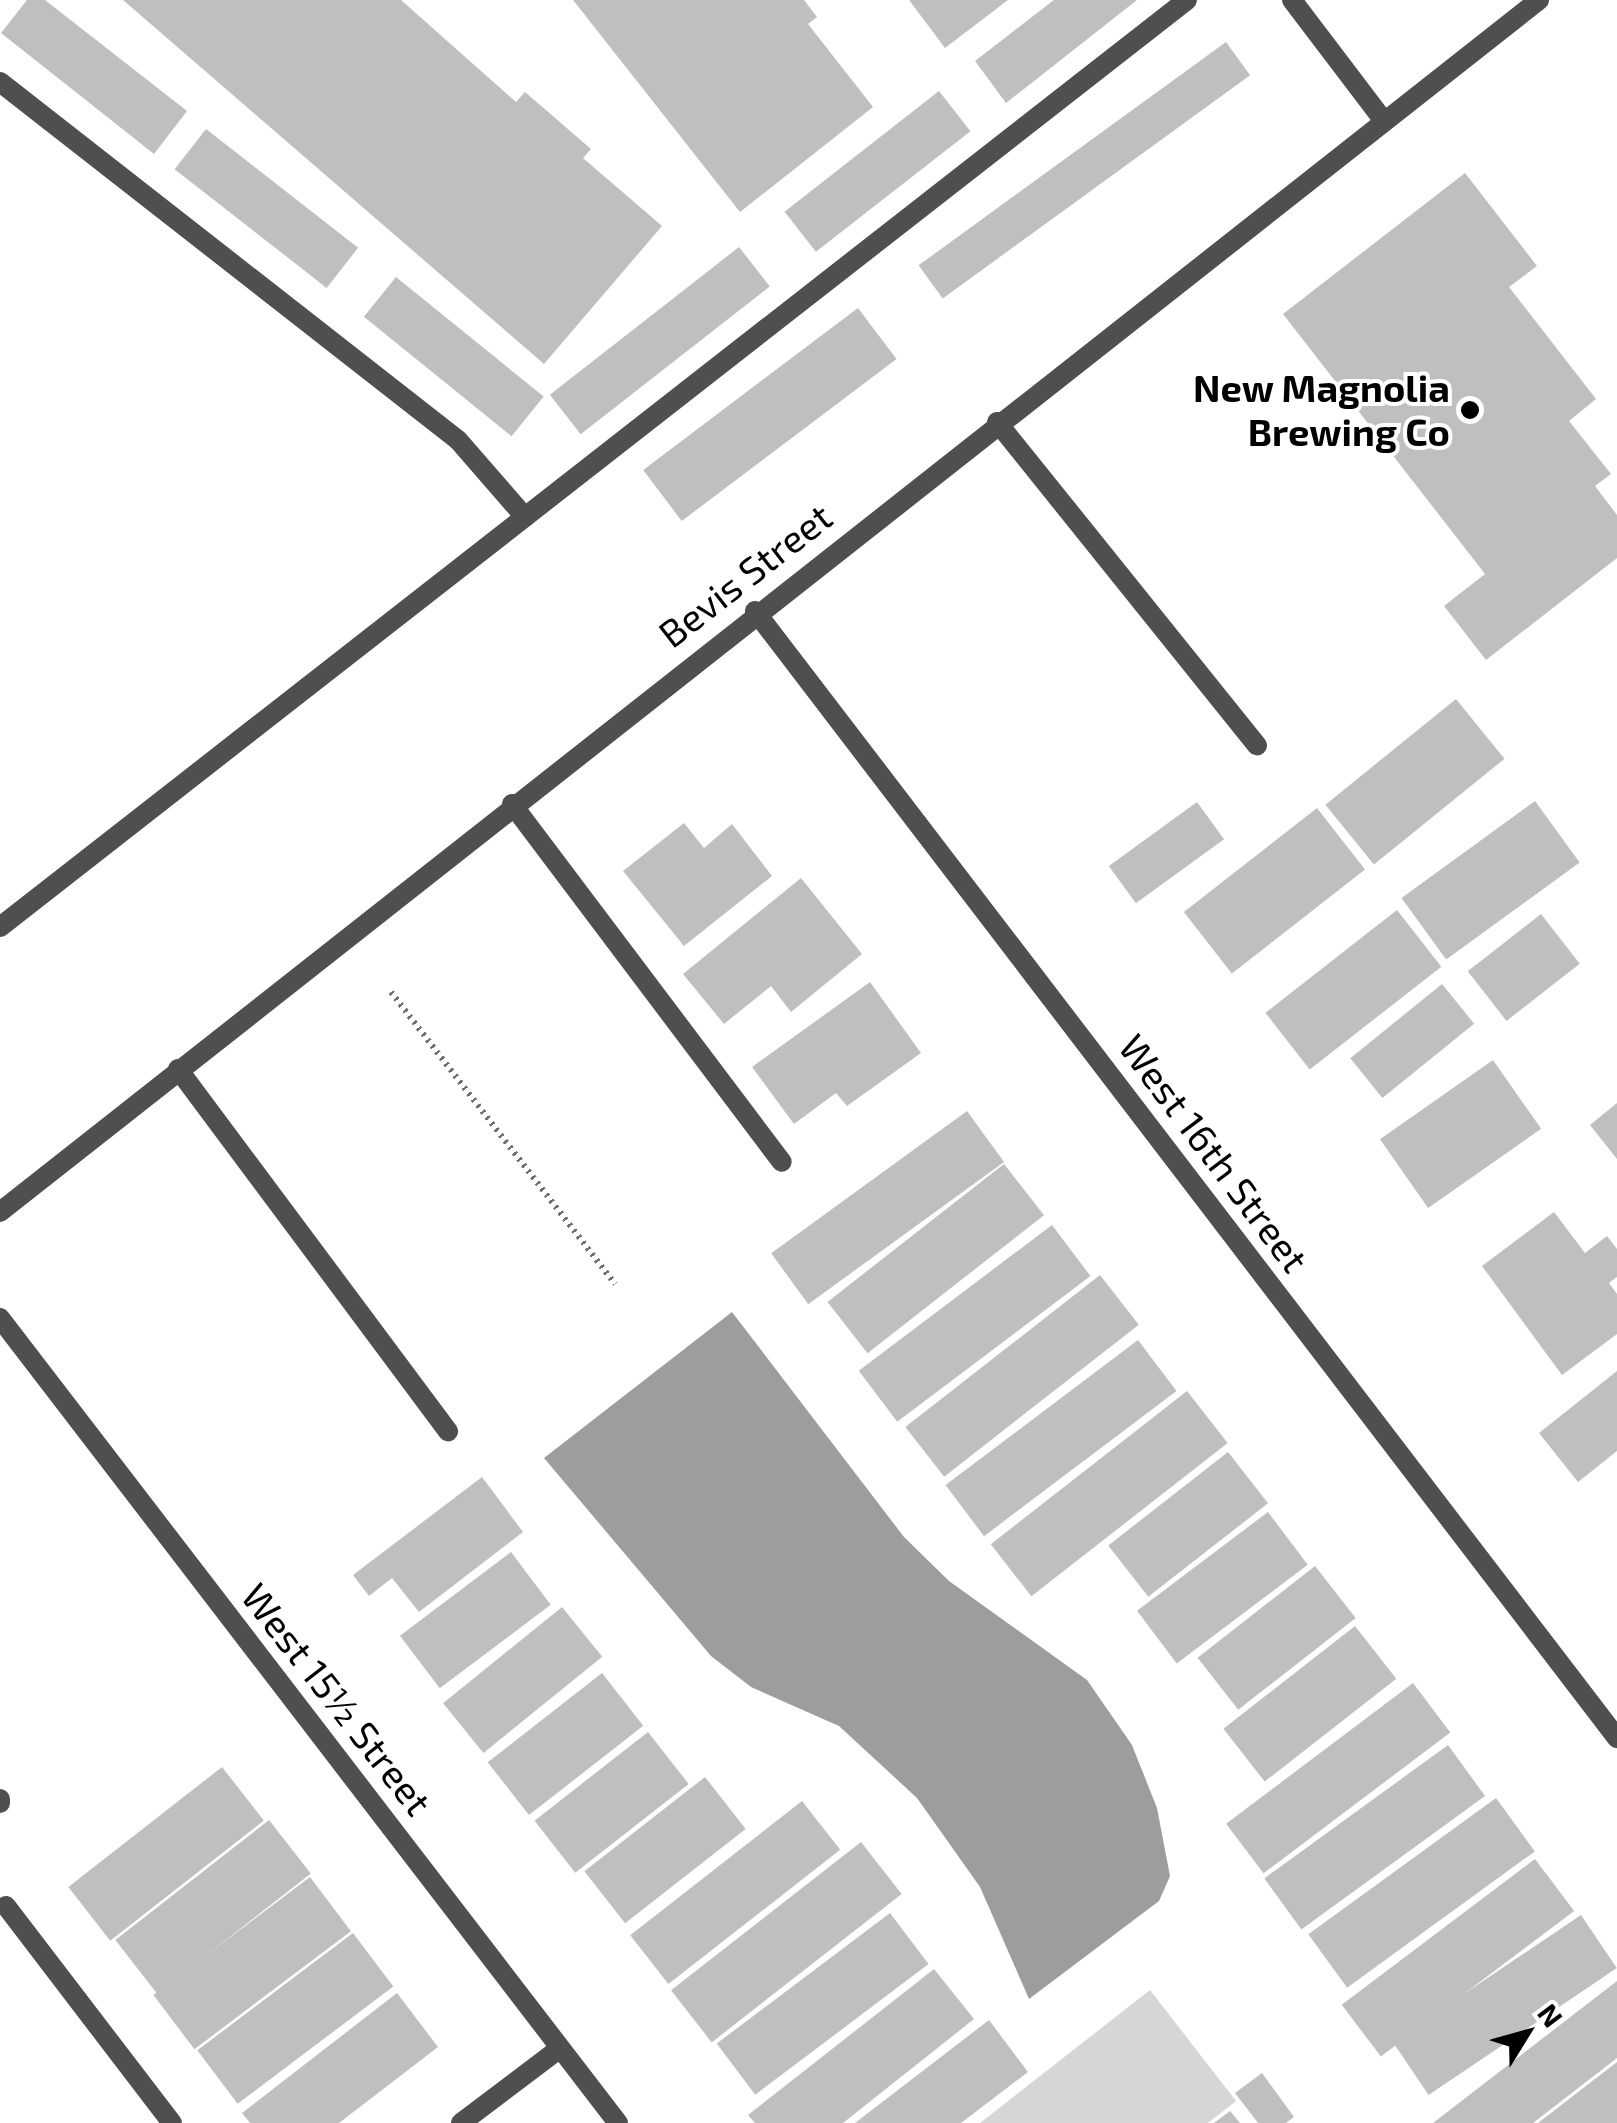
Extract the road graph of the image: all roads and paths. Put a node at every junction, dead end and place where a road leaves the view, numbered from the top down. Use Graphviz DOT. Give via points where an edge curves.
graph roads {
  1 [pos="1187,0"];
  2 [pos="1292,0"];
  3 [pos="1539,0"];
  4 [pos="0,82"];
  5 [pos="1384,121"];
  6 [pos="996,422"];
  7 [pos="525,517"];
  8 [pos="755,611"];
  9 [pos="1257,745"];
  10 [pos="512,804"];
  11 [pos="0,927"];
  12 [pos="391,992"];
  13 [pos="178,1069"];
  14 [pos="782,1162"];
  15 [pos="0,1212"];
  16 [pos="615,1284"];
  17 [pos="0,1318"];
  18 [pos="448,1432"];
  19 [pos="1617,1738"];
  20 [pos="6,1906"];
  21 [pos="560,2048"];
  22 [pos="172,2123"];
  23 [pos="461,2123"];
  24 [pos="618,2123"];
  1 -- 7 [label="street"];
  2 -- 5 [label="street"];
  3 -- 5 [label="street, Bevis Street"];
  4 -- 7 [label="street" via="458,440"];
  5 -- 6 [label="street, Bevis Street"];
  6 -- 8 [label="street, Bevis Street"];
  6 -- 9 [label="street"];
  7 -- 11 [label="street"];
  8 -- 10 [label="street, Bevis Street"];
  8 -- 19 [label="street, West 16th Street"];
  10 -- 13 [label="street, Bevis Street"];
  10 -- 14 [label="street"];
  12 -- 16 [label="path"];
  13 -- 15 [label="street, Bevis Street"];
  13 -- 18 [label="street"];
  17 -- 21 [label="street, West 15½ Street"];
  20 -- 22 [label="street"];
  21 -- 23 [label="street"];
  21 -- 24 [label="street, West 15½ Street"];
}
